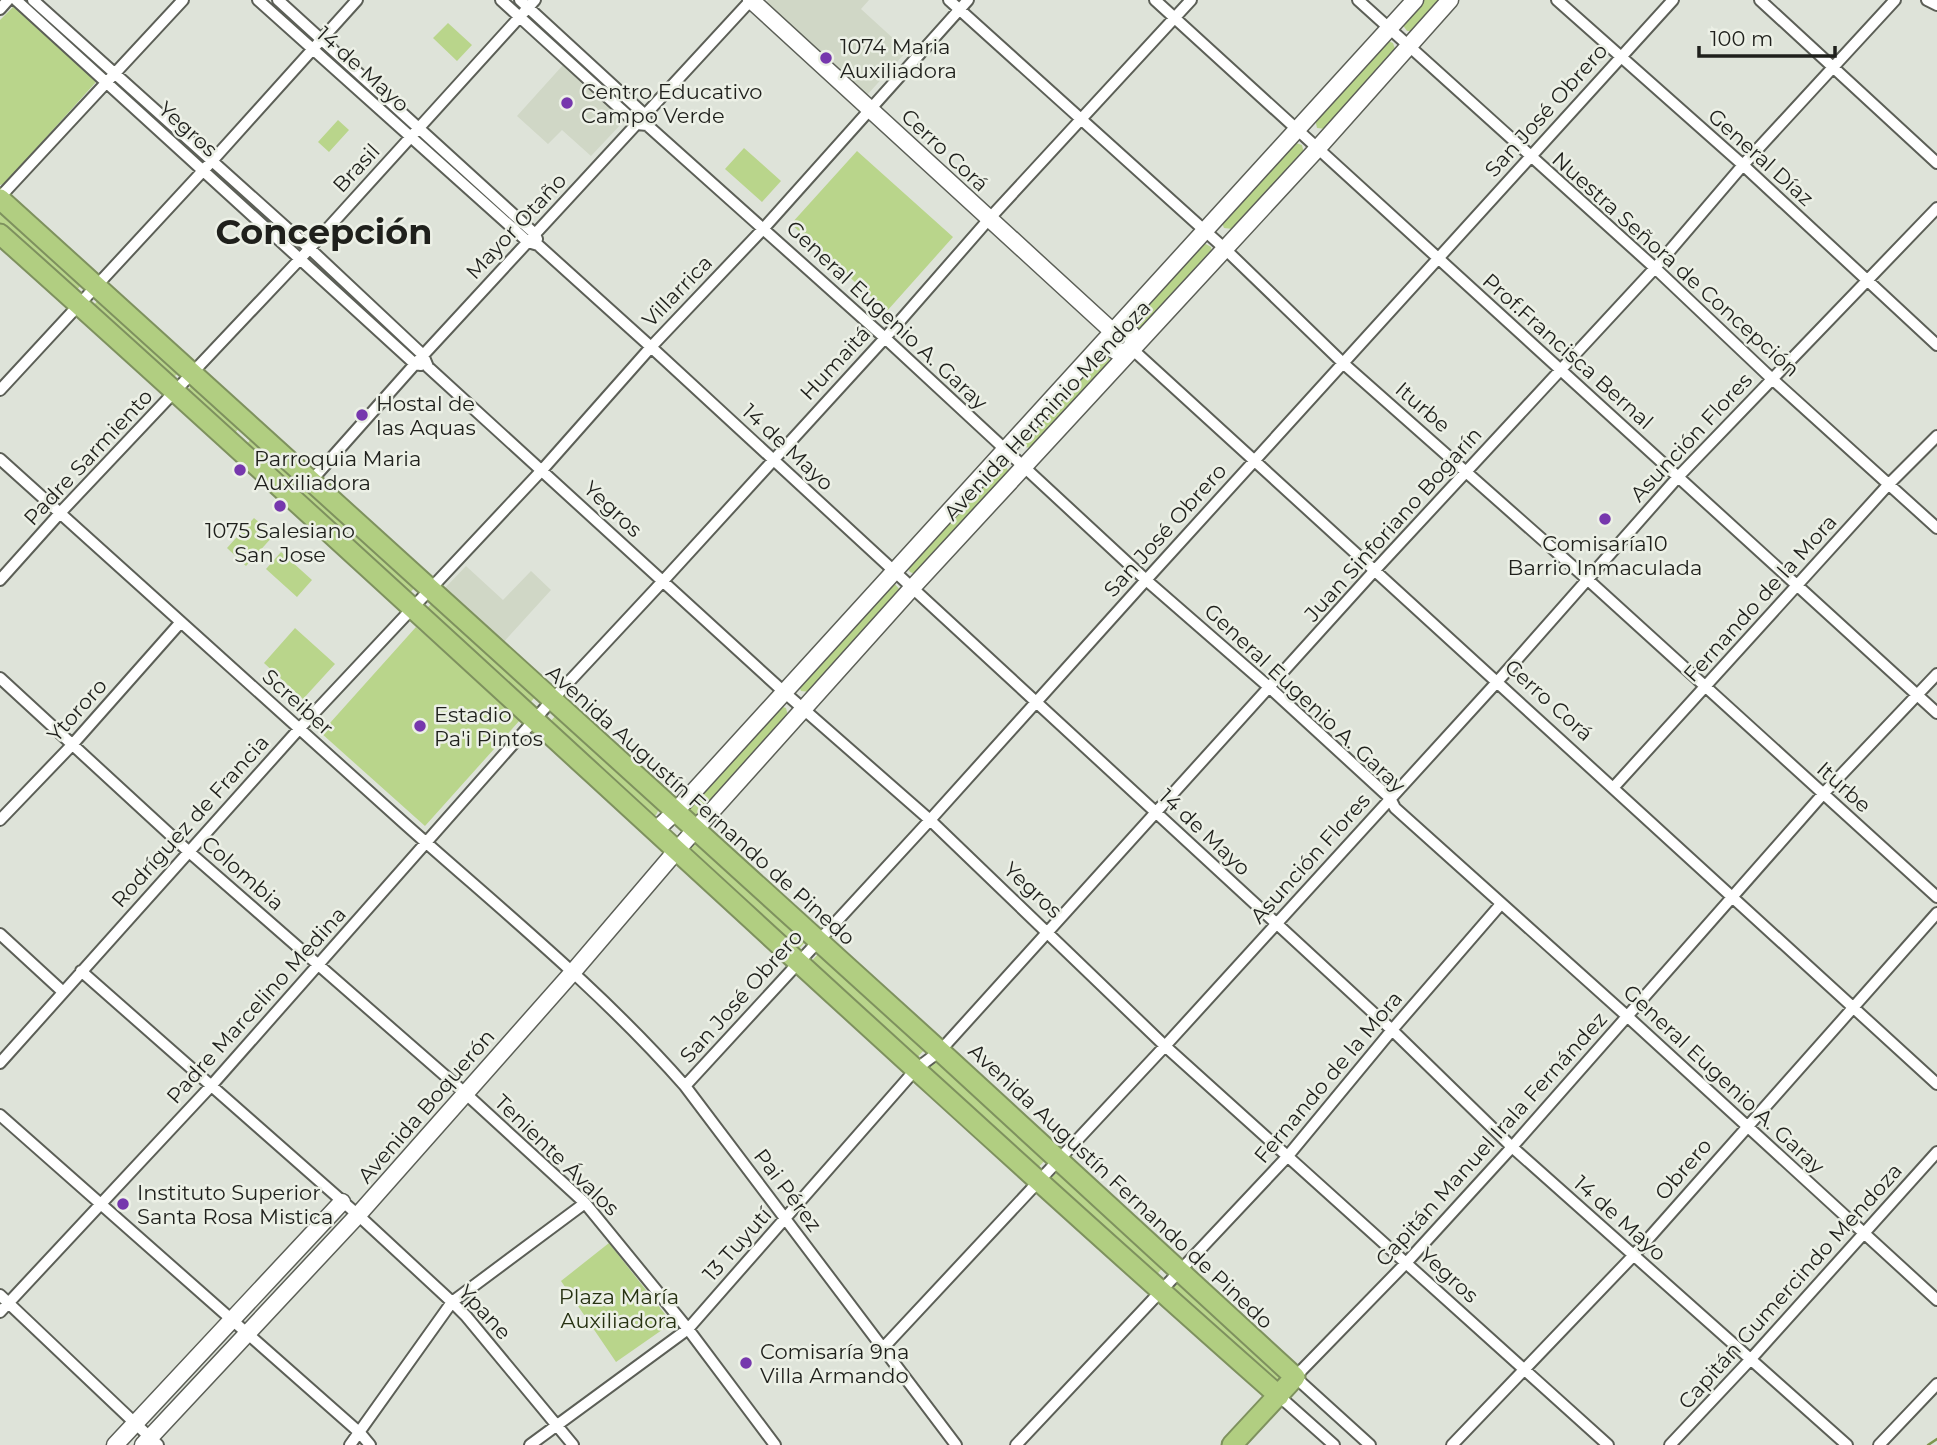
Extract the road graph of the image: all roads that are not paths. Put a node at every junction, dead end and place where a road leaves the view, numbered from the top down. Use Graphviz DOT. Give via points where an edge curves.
graph roads {
  1 [pos="8,0"];
  2 [pos="16,0"];
  3 [pos="33,0"];
  4 [pos="183,0"];
  5 [pos="258,0"];
  6 [pos="278,0"];
  7 [pos="357,0"];
  8 [pos="501,0"];
  9 [pos="751,0"];
  10 [pos="949,0"];
  11 [pos="968,0"];
  12 [pos="1155,0"];
  13 [pos="1191,0"];
  14 [pos="1358,0"];
  15 [pos="1415,0"];
  16 [pos="1450,0"];
  17 [pos="1557,0"];
  18 [pos="1673,0"];
  19 [pos="1760,0"];
  20 [pos="1895,0"];
  21 [pos="1927,0"];
  22 [pos="527,2"];
  23 [pos="1937,5"];
  24 [pos="0,9"];
  25 [pos="959,9"];
  26 [pos="519,17"];
  27 [pos="1175,18"];
  28 [pos="1390,28"];
  29 [pos="321,38"];
  30 [pos="1409,45"];
  31 [pos="311,49"];
  32 [pos="1621,57"];
  33 [pos="1833,67"];
  34 [pos="112,78"];
  35 [pos="870,109"];
  36 [pos="1083,120"];
  37 [pos="643,121"];
  38 [pos="1297,130"];
  39 [pos="414,133"];
  40 [pos="1318,148"];
  41 [pos="1530,157"];
  42 [pos="1937,163"];
  43 [pos="1743,165"];
  44 [pos="208,166"];
  45 [pos="0,198"];
  46 [pos="1937,208"];
  47 [pos="989,219"];
  48 [pos="764,228"];
  49 [pos="1204,230"];
  50 [pos="0,234"];
  51 [pos="534,240"];
  52 [pos="309,248"];
  53 [pos="1224,248"];
  54 [pos="1438,258"];
  55 [pos="300,259"];
  56 [pos="1655,268"];
  57 [pos="1866,281"];
  58 [pos="96,285"];
  59 [pos="79,304"];
  60 [pos="1112,331"];
  61 [pos="885,338"];
  62 [pos="1937,345"];
  63 [pos="651,347"];
  64 [pos="1132,349"];
  65 [pos="419,359"];
  66 [pos="1344,364"];
  67 [pos="1560,370"];
  68 [pos="193,374"];
  69 [pos="1771,378"];
  70 [pos="0,390"];
  71 [pos="176,392"];
  72 [pos="1937,436"];
  73 [pos="1004,449"];
  74 [pos="0,458"];
  75 [pos="773,459"];
  76 [pos="1254,460"];
  77 [pos="1024,467"];
  78 [pos="543,469"];
  79 [pos="1466,472"];
  80 [pos="1678,477"];
  81 [pos="311,481"];
  82 [pos="1888,485"];
  83 [pos="60,513"];
  84 [pos="1937,528"];
  85 [pos="895,570"];
  86 [pos="1375,570"];
  87 [pos="1587,579"];
  88 [pos="0,580"];
  89 [pos="1146,580"];
  90 [pos="663,582"];
  91 [pos="1797,587"];
  92 [pos="912,588"];
  93 [pos="430,590"];
  94 [pos="414,608"];
  95 [pos="180,623"];
  96 [pos="1937,674"];
  97 [pos="0,678"];
  98 [pos="1497,682"];
  99 [pos="1705,687"];
  100 [pos="1270,688"];
  101 [pos="784,692"];
  102 [pos="1918,696"];
  103 [pos="552,700"];
  104 [pos="1037,701"];
  105 [pos="805,708"];
  106 [pos="1937,713"];
  107 [pos="535,719"];
  108 [pos="299,729"];
  109 [pos="72,745"];
  110 [pos="1614,788"];
  111 [pos="1823,794"];
  112 [pos="1390,798"];
  113 [pos="675,812"];
  114 [pos="1157,814"];
  115 [pos="0,820"];
  116 [pos="930,820"];
  117 [pos="655,831"];
  118 [pos="695,831"];
  119 [pos="426,842"];
  120 [pos="677,850"];
  121 [pos="188,851"];
  122 [pos="1731,896"];
  123 [pos="1937,897"];
  124 [pos="1502,904"];
  125 [pos="1937,914"];
  126 [pos="1276,923"];
  127 [pos="1048,932"];
  128 [pos="0,934"];
  129 [pos="817,941"];
  130 [pos="798,962"];
  131 [pos="320,964"];
  132 [pos="81,971"];
  133 [pos="572,973"];
  134 [pos="62,991"];
  135 [pos="1854,1007"];
  136 [pos="1628,1017"];
  137 [pos="1392,1030"];
  138 [pos="1165,1046"];
  139 [pos="940,1051"];
  140 [pos="0,1063"];
  141 [pos="916,1069"];
  142 [pos="1937,1084"];
  143 [pos="211,1086"];
  144 [pos="685,1086"];
  145 [pos="465,1093"];
  146 [pos="0,1115"];
  147 [pos="1745,1126"];
  148 [pos="1512,1147"];
  149 [pos="1937,1152"];
  150 [pos="1287,1157"];
  151 [pos="1057,1160"];
  152 [pos="1039,1180"];
  153 [pos="342,1202"];
  154 [pos="100,1203"];
  155 [pos="585,1203"];
  156 [pos="358,1215"];
  157 [pos="786,1218"];
  158 [pos="1863,1233"];
  159 [pos="1633,1255"];
  160 [pos="1407,1262"];
  161 [pos="1178,1271"];
  162 [pos="1160,1291"];
  163 [pos="4,1299"];
  164 [pos="1937,1300"];
  165 [pos="452,1302"];
  166 [pos="0,1312"];
  167 [pos="232,1321"];
  168 [pos="688,1329"];
  169 [pos="248,1335"];
  170 [pos="883,1348"];
  171 [pos="1751,1360"];
  172 [pos="1525,1370"];
  173 [pos="1295,1377"];
  174 [pos="1937,1384"];
  175 [pos="1279,1396"];
  176 [pos="135,1423"];
  177 [pos="557,1424"];
  178 [pos="360,1433"];
  179 [pos="150,1442"];
  180 [pos="115,1445"];
  181 [pos="350,1445"];
  182 [pos="370,1445"];
  183 [pos="530,1445"];
  184 [pos="573,1445"];
  185 [pos="775,1445"];
  186 [pos="956,1445"];
  187 [pos="1016,1445"];
  188 [pos="1232,1445"];
  189 [pos="1334,1445"];
  190 [pos="1370,1445"];
  191 [pos="1452,1445"];
  192 [pos="1608,1445"];
  193 [pos="1670,1445"];
  194 [pos="1846,1445"];
  195 [pos="1879,1445"];
  1 -- 24 [label="street"];
  2 -- 34 [label="street, Yegros"];
  3 -- 34 [label="street, Yegros"];
  4 -- 34 [label="street"];
  5 -- 31 [label="street, 14 de Mayo"];
  6 -- 29 [label="street, 14 de Mayo"];
  7 -- 29 [label="street"];
  8 -- 26 [label="street, General Eugenio A. Garay"];
  9 -- 35 [label="street, Cerro Corá"];
  9 -- 37 [label="street, Mayor Otaño"];
  10 -- 25 [label="street, Iturbe"];
  11 -- 25 [label="street, Villarrica"];
  12 -- 27 [label="street, Prof.Francisca Bernal"];
  13 -- 27 [label="street, Humaitá"];
  14 -- 28 [label="street, Nuestra Señora de Concepción"];
  15 -- 28 [label="street, Avenida Herminio Mendoza"];
  16 -- 30 [label="street, Avenida Herminio Mendoza"];
  17 -- 32 [label="street, General Díaz"];
  18 -- 32 [label="street, San José Obrero"];
  19 -- 33 [label="street"];
  20 -- 33 [label="street, Juan Sinforiano Bogarín"];
  21 -- 23 [label="street"];
  22 -- 26 [label="street, Brasil"];
  22 -- 37 [label="street, General Eugenio A. Garay"];
  25 -- 35 [label="street, Villarrica"];
  25 -- 36 [label="street, Iturbe"];
  26 -- 37 [label="street, General Eugenio A. Garay"];
  26 -- 39 [label="street, Brasil"];
  27 -- 36 [label="street, Humaitá"];
  27 -- 38 [label="street, Prof.Francisca Bernal"];
  28 -- 30 [label="street, Nuestra Señora de Concepción"];
  28 -- 38 [label="street, Avenida Herminio Mendoza"];
  29 -- 31 [label="street"];
  29 -- 39 [label="street, 14 de Mayo"];
  30 -- 40 [label="street, Avenida Herminio Mendoza"];
  30 -- 41 [label="street, Nuestra Señora de Concepción"];
  31 -- 39 [label="street, 14 de Mayo"];
  31 -- 44 [label="street"];
  32 -- 41 [label="street, San José Obrero"];
  32 -- 43 [label="street, General Díaz"];
  33 -- 42 [label="street"];
  33 -- 43 [label="street, Juan Sinforiano Bogarín"];
  34 -- 44 [label="street, Yegros"];
  34 -- 45 [label="street"];
  35 -- 47 [label="street, Cerro Corá"];
  35 -- 48 [label="street, Villarrica"];
  36 -- 47 [label="street, Humaitá"];
  36 -- 49 [label="street, Iturbe"];
  37 -- 48 [label="street, General Eugenio A. Garay"];
  37 -- 51 [label="street, Mayor Otaño"];
  38 -- 40 [label="street, Prof.Francisca Bernal"];
  38 -- 49 [label="street, Avenida Herminio Mendoza"];
  39 -- 51 [label="street, 14 de Mayo"];
  39 -- 52 [label="street, Brasil"];
  40 -- 53 [label="street, Avenida Herminio Mendoza"];
  40 -- 54 [label="street, Prof.Francisca Bernal"];
  41 -- 54 [label="street, San José Obrero"];
  41 -- 56 [label="street, Nuestra Señora de Concepción"];
  43 -- 56 [label="street, Juan Sinforiano Bogarín"];
  43 -- 57 [label="street, General Díaz"];
  44 -- 52 [label="street, Yegros"];
  44 -- 55 [label="street, Yegros"];
  44 -- 58 [label="street"];
  45 -- 58 [label="highway, Avenida Augustín Fernando de Pinedo"];
  46 -- 57 [label="street, Asunción Flores"];
  47 -- 60 [label="street, Cerro Corá"];
  47 -- 61 [label="street, Humaitá"];
  48 -- 61 [label="street, General Eugenio A. Garay"];
  48 -- 63 [label="street, Villarrica"];
  49 -- 53 [label="street, Iturbe"];
  49 -- 60 [label="street, Avenida Herminio Mendoza"];
  50 -- 59 [label="highway"];
  51 -- 63 [label="street, 14 de Mayo"];
  51 -- 65 [label="street, Mayor Otaño"];
  52 -- 55 [label="street, Brasil"];
  52 -- 65 [label="street, Yegros"];
  53 -- 64 [label="street, Avenida Herminio Mendoza"];
  53 -- 66 [label="street, Iturbe"];
  54 -- 66 [label="street, San José Obrero"];
  54 -- 67 [label="street, Prof.Francisca Bernal"];
  55 -- 65 [label="street, Yegros"];
  55 -- 68 [label="street, Brasil"];
  56 -- 67 [label="street, Juan Sinforiano Bogarín"];
  56 -- 69 [label="street, Nuestra Señora de Concepción"];
  57 -- 62 [label="street, General Díaz"];
  57 -- 69 [label="street, Asunción Flores"];
  58 -- 59 [label="street"];
  58 -- 68 [label="highway, Avenida Augustín Fernando de Pinedo"];
  59 -- 70 [label="street"];
  59 -- 71 [label="highway"];
  60 -- 64 [label="street, Cerro Corá" via="1130,331"];
  60 -- 73 [label="street, Avenida Herminio Mendoza"];
  61 -- 73 [label="street, General Eugenio A. Garay"];
  61 -- 75 [label="street, Humaitá"];
  63 -- 75 [label="street, 14 de Mayo"];
  63 -- 78 [label="street, Villarrica"];
  64 -- 76 [label="street, Cerro Corá"];
  64 -- 77 [label="street, Avenida Herminio Mendoza"];
  65 -- 78 [label="street, Yegros"];
  65 -- 81 [label="street, Mayor Otaño"];
  66 -- 76 [label="street, San José Obrero"];
  66 -- 79 [label="street, Iturbe"];
  67 -- 79 [label="street, Juan Sinforiano Bogarín"];
  67 -- 80 [label="street, Prof.Francisca Bernal"];
  68 -- 71 [label="street, Brasil"];
  68 -- 81 [label="highway, Avenida Augustín Fernando de Pinedo"];
  69 -- 80 [label="street, Asunción Flores"];
  69 -- 82 [label="street, Nuestra Señora de Concepción"];
  71 -- 83 [label="street, Padre Sarmiento"];
  71 -- 94 [label="highway"];
  72 -- 82 [label="street, Fernando de la Mora"];
  73 -- 77 [label="street, General Eugenio A. Garay"];
  73 -- 85 [label="street, Avenida Herminio Mendoza"];
  74 -- 83 [label="street, Screiber"];
  75 -- 85 [label="street, 14 de Mayo"];
  75 -- 90 [label="street, Humaitá"];
  76 -- 86 [label="street, Cerro Corá"];
  76 -- 89 [label="street, San José Obrero"];
  77 -- 89 [label="street, General Eugenio A. Garay"];
  77 -- 92 [label="street, Avenida Herminio Mendoza"];
  78 -- 90 [label="street, Yegros"];
  78 -- 93 [label="street, Villarrica"];
  79 -- 86 [label="street, Juan Sinforiano Bogarín"];
  79 -- 87 [label="street, Iturbe"];
  80 -- 87 [label="street, Asunción Flores"];
  80 -- 91 [label="street, Prof.Francisca Bernal"];
  81 -- 93 [label="highway, Avenida Augustín Fernando de Pinedo"];
  82 -- 84 [label="street, Nuestra Señora de Concepción"];
  82 -- 91 [label="street, Fernando de la Mora"];
  83 -- 88 [label="street, Padre Sarmiento"];
  83 -- 95 [label="street, Screiber"];
  85 -- 92 [label="street, 14 de Mayo"];
  85 -- 101 [label="street, Avenida Herminio Mendoza"];
  86 -- 98 [label="street, Cerro Corá"];
  86 -- 100 [label="street, Juan Sinforiano Bogarín"];
  87 -- 98 [label="street, Asunción Flores"];
  87 -- 99 [label="street, Iturbe"];
  89 -- 100 [label="street, General Eugenio A. Garay"];
  89 -- 104 [label="street, San José Obrero"];
  90 -- 101 [label="street, Yegros"];
  90 -- 103 [label="street, Humaitá"];
  91 -- 99 [label="street, Fernando de la Mora"];
  91 -- 102 [label="street, Prof.Francisca Bernal"];
  92 -- 104 [label="street, 14 de Mayo"];
  92 -- 105 [label="street, Avenida Herminio Mendoza"];
  93 -- 94 [label="street, Villarrica"];
  93 -- 103 [label="highway, Avenida Augustín Fernando de Pinedo"];
  94 -- 107 [label="highway"];
  94 -- 108 [label="street, Rodríguez de Francia"];
  95 -- 108 [label="street, Screiber"];
  95 -- 109 [label="street, Ytororo"];
  96 -- 102 [label="street, Capitán Manuel Irala Fernández"];
  97 -- 109 [label="street, Colombia"];
  98 -- 110 [label="street, Cerro Corá"];
  98 -- 112 [label="street, Asunción Flores"];
  99 -- 110 [label="street, Fernando de la Mora"];
  99 -- 111 [label="street, Iturbe"];
  100 -- 112 [label="street, General Eugenio A. Garay"];
  100 -- 114 [label="street, Juan Sinforiano Bogarín"];
  101 -- 105 [label="street, Yegros"];
  101 -- 113 [label="street, Avenida Herminio Mendoza"];
  102 -- 106 [label="street, Prof.Francisca Bernal"];
  102 -- 111 [label="street, Capitán Manuel Irala Fernández"];
  103 -- 107 [label="street, Humaitá"];
  103 -- 113 [label="highway, Avenida Augustín Fernando de Pinedo"];
  104 -- 114 [label="street, 14 de Mayo"];
  104 -- 116 [label="street, San José Obrero"];
  105 -- 116 [label="street, Yegros"];
  105 -- 118 [label="street, Avenida Herminio Mendoza"];
  107 -- 117 [label="highway"];
  107 -- 119 [label="street, Padre Marcelino Medina"];
  108 -- 119 [label="street, Screiber"];
  108 -- 121 [label="street, Rodríguez de Francia"];
  109 -- 115 [label="street, Ytororo"];
  109 -- 121 [label="street, Colombia"];
  110 -- 122 [label="street, Cerro Corá"];
  111 -- 122 [label="street, Capitán Manuel Irala Fernández"];
  111 -- 123 [label="street, Iturbe"];
  112 -- 124 [label="street, General Eugenio A. Garay" via="1395,808"];
  112 -- 126 [label="street, Asunción Flores"];
  113 -- 117 [label="street, Avenida Herminio Mendoza"];
  113 -- 118 [label="highway, Avenida Augustín Fernando de Pinedo"];
  114 -- 126 [label="street, 14 de Mayo"];
  114 -- 127 [label="street, Juan Sinforiano Bogarín"];
  116 -- 127 [label="street, Yegros"];
  116 -- 129 [label="street, San José Obrero"];
  117 -- 120 [label="highway"];
  118 -- 120 [label="street, Avenida Herminio Mendoza"];
  118 -- 129 [label="highway, Avenida Augustín Fernando de Pinedo"];
  119 -- 131 [label="street, Padre Marcelino Medina"];
  119 -- 133 [label="street, Screiber"];
  120 -- 130 [label="highway"];
  120 -- 133 [label="street, Avenida Boquerón"];
  121 -- 131 [label="street, Colombia"];
  121 -- 132 [label="street, Rodríguez de Francia"];
  122 -- 135 [label="street, Cerro Corá"];
  122 -- 136 [label="street, Capitán Manuel Irala Fernández"];
  124 -- 136 [label="street, General Eugenio A. Garay"];
  124 -- 137 [label="street, Fernando de la Mora"];
  125 -- 135 [label="street, Obrero"];
  126 -- 137 [label="street, 14 de Mayo"];
  126 -- 138 [label="street, Asunción Flores"];
  127 -- 138 [label="street, Yegros"];
  127 -- 139 [label="street, Juan Sinforiano Bogarín"];
  128 -- 134 [label="street"];
  129 -- 130 [label="street, San José Obrero"];
  129 -- 139 [label="highway, Avenida Augustín Fernando de Pinedo"];
  130 -- 141 [label="highway"];
  130 -- 144 [label="street, San José Obrero"];
  131 -- 143 [label="street, Padre Marcelino Medina"];
  131 -- 145 [label="street, Colombia"];
  132 -- 134 [label="street, Rodríguez de Francia"];
  132 -- 143 [label="street, Ypane"];
  133 -- 144 [label="street, Pai Pérez"];
  133 -- 145 [label="street, Avenida Boquerón"];
  134 -- 140 [label="street, Rodríguez de Francia"];
  135 -- 142 [label="street, Cerro Corá"];
  135 -- 147 [label="street, Obrero"];
  136 -- 147 [label="street, General Eugenio A. Garay"];
  136 -- 148 [label="street, Capitán Manuel Irala Fernández"];
  137 -- 148 [label="street, 14 de Mayo"];
  137 -- 150 [label="street, Fernando de la Mora"];
  138 -- 150 [label="street, Yegros"];
  138 -- 151 [label="street, Asunción Flores"];
  139 -- 141 [label="street, Juan Sinforiano Bogarín"];
  139 -- 151 [label="highway, Avenida Augustín Fernando de Pinedo"];
  141 -- 152 [label="highway"];
  141 -- 157 [label="street, 13 Tuyutí"];
  143 -- 153 [label="street, Ypane"];
  143 -- 154 [label="street, Padre Marcelino Medina"];
  144 -- 157 [label="street, Pai Pérez"];
  145 -- 155 [label="street, Teniente Ávalos"];
  145 -- 156 [label="street, Avenida Boquerón"];
  146 -- 154 [label="street"];
  147 -- 158 [label="street, General Eugenio A. Garay"];
  147 -- 159 [label="street, Obrero"];
  148 -- 159 [label="street, 14 de Mayo"];
  148 -- 160 [label="street, Capitán Manuel Irala Fernández"];
  149 -- 158 [label="street, Capitán Gumercindo Mendoza"];
  150 -- 160 [label="street, Yegros"];
  150 -- 161 [label="street, Fernando de la Mora"];
  151 -- 152 [label="street, Asunción Flores"];
  151 -- 161 [label="highway, Avenida Augustín Fernando de Pinedo"];
  152 -- 162 [label="highway"];
  152 -- 170 [label="street, Asunción Flores"];
  153 -- 156 [label="street, Ypane"];
  153 -- 167 [label="street, Avenida Boquerón"];
  154 -- 163 [label="street, Padre Marcelino Medina"];
  154 -- 167 [label="street"];
  155 -- 165 [label="street"];
  155 -- 168 [label="street, Teniente Ávalos"];
  156 -- 165 [label="street, Ypane"];
  156 -- 169 [label="street, Avenida Boquerón"];
  157 -- 168 [label="street, 13 Tuyutí"];
  157 -- 170 [label="street, Pai Pérez"];
  158 -- 164 [label="street, General Eugenio A. Garay"];
  158 -- 171 [label="street, Capitán Gumercindo Mendoza"];
  159 -- 171 [label="street, 14 de Mayo"];
  159 -- 172 [label="street, Obrero"];
  160 -- 172 [label="street, Yegros"];
  160 -- 173 [label="street, Capitán Manuel Irala Fernández"];
  161 -- 162 [label="street, Fernando de la Mora"];
  161 -- 173 [label="highway, Avenida Augustín Fernando de Pinedo"];
  162 -- 175 [label="highway"];
  162 -- 187 [label="street, Fernando de la Mora"];
  163 -- 166 [label="street, Padre Marcelino Medina"];
  163 -- 176 [label="street"];
  165 -- 177 [label="street, Ypane"];
  165 -- 178 [label="street"];
  167 -- 169 [label="street"];
  167 -- 176 [label="street, Avenida Boquerón"];
  168 -- 177 [label="street, 13 Tuyutí"];
  168 -- 185 [label="street, Teniente Ávalos"];
  169 -- 178 [label="street"];
  169 -- 179 [label="street, Avenida Boquerón"];
  170 -- 186 [label="street, Pai Pérez"];
  171 -- 193 [label="street, Capitán Gumercindo Mendoza"];
  171 -- 194 [label="street, 14 de Mayo"];
  172 -- 191 [label="street, Obrero"];
  172 -- 192 [label="street, Yegros"];
  173 -- 175 [label="highway"];
  173 -- 190 [label="street, Avenida Augustín Fernando de Pinedo"];
  174 -- 195 [label="street"];
  175 -- 188 [label="highway"];
  175 -- 189 [label="street"];
  176 -- 179 [label="street"];
  176 -- 180 [label="street, Avenida Boquerón"];
  177 -- 183 [label="street, 13 Tuyutí"];
  177 -- 184 [label="street, Ypane"];
  178 -- 181 [label="street"];
  178 -- 182 [label="street"];
}
